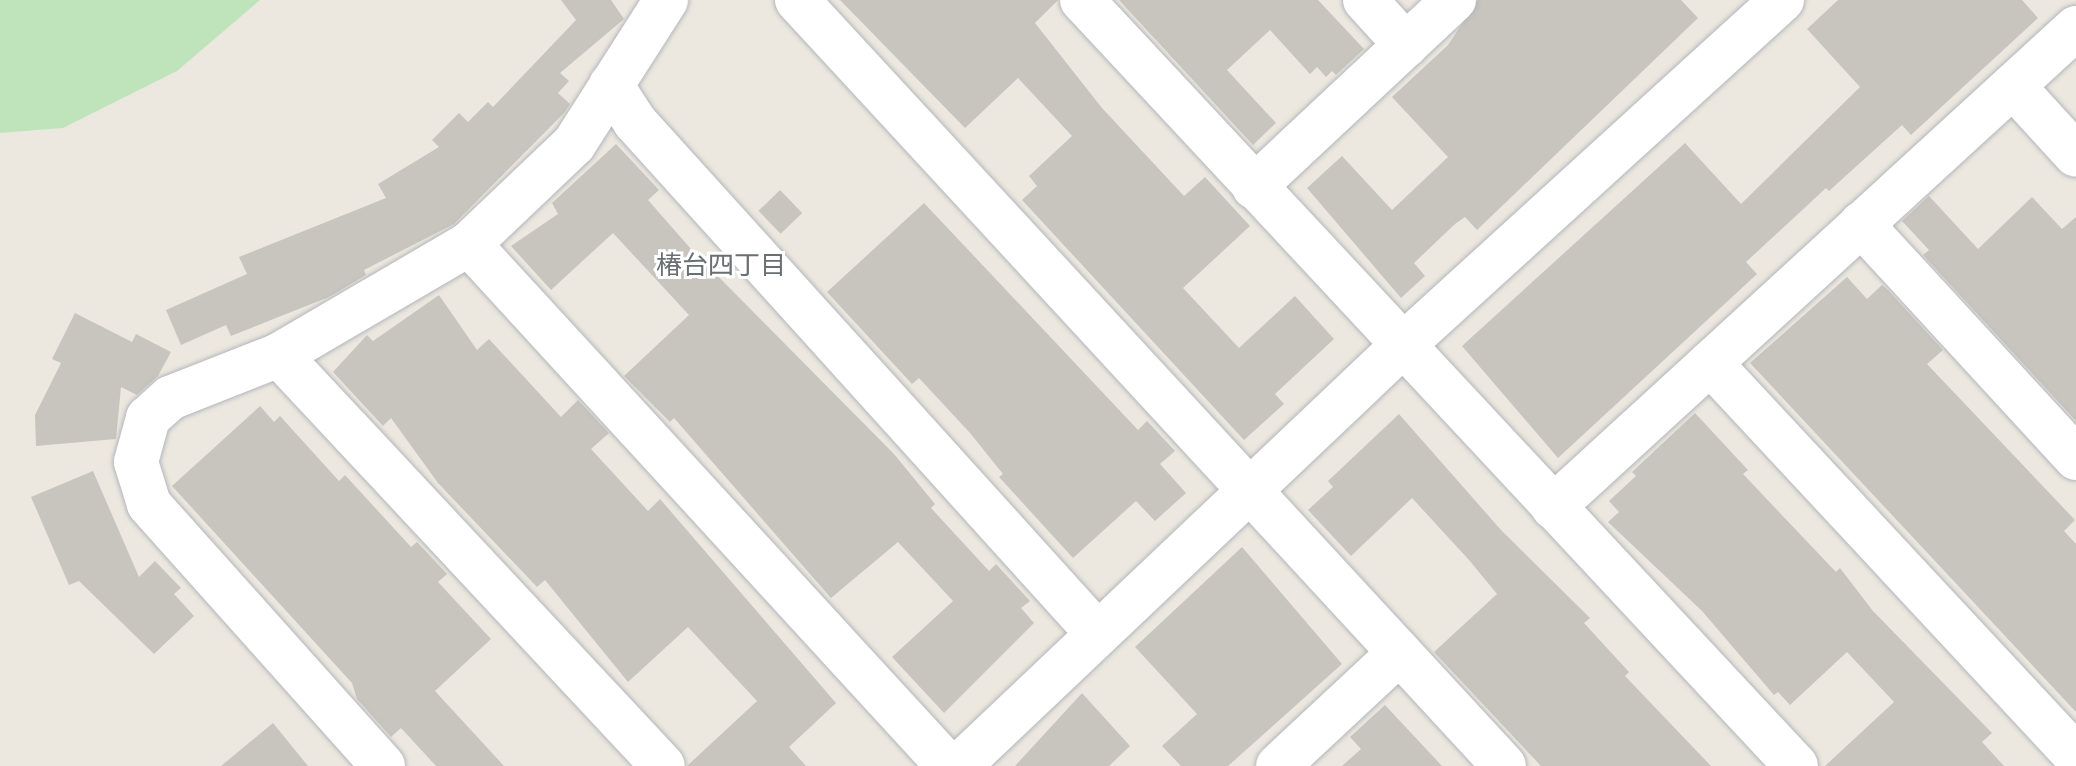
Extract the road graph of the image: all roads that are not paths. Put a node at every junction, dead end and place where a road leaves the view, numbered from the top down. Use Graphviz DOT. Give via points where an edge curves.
graph roads {
  1 [pos="666,0"];
  2 [pos="797,0"];
  3 [pos="1082,0"];
  4 [pos="1365,0"];
  5 [pos="1454,0"];
  6 [pos="1782,0"];
  7 [pos="2076,28"];
  8 [pos="1406,45"];
  9 [pos="611,85"];
  10 [pos="2013,86"];
  11 [pos="2076,155"];
  12 [pos="1254,187"];
  13 [pos="1861,224"];
  14 [pos="469,244"];
  15 [pos="1402,346"];
  16 [pos="279,355"];
  17 [pos="1710,363"];
  18 [pos="2076,458"];
  19 [pos="1249,492"];
  20 [pos="1553,507"];
  21 [pos="1098,634"];
  22 [pos="1399,653"];
  23 [pos="2076,756"];
  24 [pos="383,766"];
  25 [pos="663,766"];
  26 [pos="948,766"];
  27 [pos="959,766"];
  28 [pos="1278,766"];
  29 [pos="1504,766"];
  30 [pos="1796,766"];
  1 -- 9 [label="street"];
  2 -- 19 [label="street"];
  3 -- 12 [label="street"];
  4 -- 8 [label="street"];
  5 -- 8 [label="street"];
  6 -- 15 [label="street"];
  7 -- 10 [label="street"];
  8 -- 12 [label="street"];
  9 -- 14 [label="street" via="574,144"];
  9 -- 21 [label="street" via="635,122"];
  10 -- 11 [label="street"];
  10 -- 13 [label="street"];
  12 -- 15 [label="street"];
  13 -- 17 [label="street"];
  13 -- 18 [label="street"];
  14 -- 16 [label="street"];
  14 -- 26 [label="street"];
  15 -- 19 [label="street"];
  15 -- 20 [label="street"];
  16 -- 24 [label="street" via="170,398 148,418 136,462 149,504"];
  16 -- 25 [label="street"];
  17 -- 20 [label="street"];
  17 -- 23 [label="street"];
  19 -- 21 [label="street"];
  19 -- 22 [label="street"];
  20 -- 30 [label="street"];
  21 -- 27 [label="street"];
  22 -- 28 [label="street"];
  22 -- 29 [label="street"];
}
